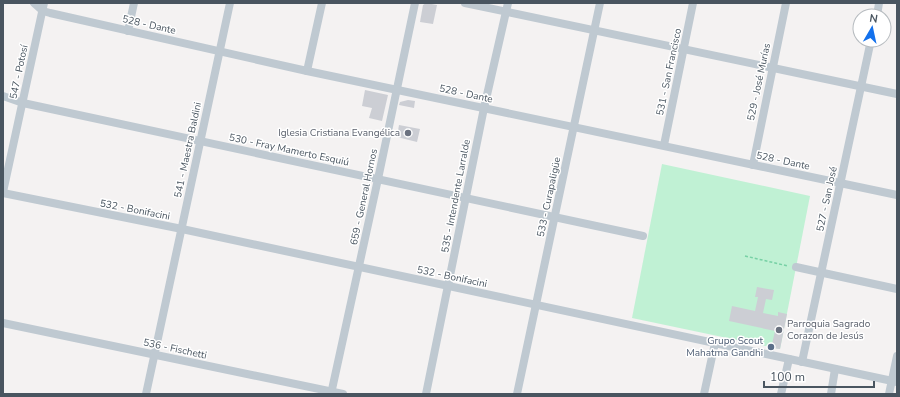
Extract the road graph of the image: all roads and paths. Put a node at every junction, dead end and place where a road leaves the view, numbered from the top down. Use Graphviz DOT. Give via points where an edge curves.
graph roads {
  1 [pos="34,3"];
  2 [pos="134,3"];
  3 [pos="230,3"];
  4 [pos="322,3"];
  5 [pos="415,3"];
  6 [pos="465,3"];
  7 [pos="508,3"];
  8 [pos="600,3"];
  9 [pos="693,3"];
  10 [pos="786,3"];
  11 [pos="43,7"];
  12 [pos="506,12"];
  13 [pos="128,31"];
  14 [pos="594,31"];
  15 [pos="870,48"];
  16 [pos="684,50"];
  17 [pos="219,51"];
  18 [pos="772,69"];
  19 [pos="307,71"];
  20 [pos="862,87"];
  21 [pos="397,90"];
  22 [pos="897,94"];
  23 [pos="3,96"];
  24 [pos="23,103"];
  25 [pos="484,108"];
  26 [pos="574,128"];
  27 [pos="200,141"];
  28 [pos="664,145"];
  29 [pos="753,165"];
  30 [pos="378,179"];
  31 [pos="840,183"];
  32 [pos="3,193"];
  33 [pos="897,195"];
  34 [pos="466,199"];
  35 [pos="555,217"];
  36 [pos="182,229"];
  37 [pos="643,236"];
  38 [pos="744,256"];
  39 [pos="796,267"];
  40 [pos="359,268"];
  41 [pos="821,273"];
  42 [pos="448,286"];
  43 [pos="897,288"];
  44 [pos="537,304"];
  45 [pos="3,323"];
  46 [pos="715,343"];
  47 [pos="154,355"];
  48 [pos="897,356"];
  49 [pos="789,359"];
  50 [pos="802,362"];
  51 [pos="835,369"];
  52 [pos="894,382"];
  53 [pos="331,393"];
  54 [pos="146,394"];
  55 [pos="343,394"];
  56 [pos="426,394"];
  57 [pos="518,394"];
  58 [pos="704,394"];
  59 [pos="781,394"];
  60 [pos="830,394"];
  61 [pos="889,394"];
  1 -- 11 [label="street"];
  2 -- 13 [label="street"];
  3 -- 17 [label="street, 541 - Maestra Baldini"];
  4 -- 19 [label="street"];
  5 -- 21 [label="street, 659 - General Hornos"];
  6 -- 12 [label="street"];
  7 -- 12 [label="street, 535 - Intendente Larralde"];
  8 -- 14 [label="street, 533 - Curapaligüe"];
  9 -- 16 [label="street, 531 - San Francisco"];
  10 -- 18 [label="street, 529 - José Murías"];
  11 -- 13 [label="street, 528 - Dante"];
  11 -- 24 [label="street, 547 - Potosí"];
  12 -- 14 [label="street"];
  12 -- 25 [label="street, 535 - Intendente Larralde"];
  13 -- 17 [label="street, 528 - Dante"];
  14 -- 16 [label="street"];
  14 -- 26 [label="street, 533 - Curapaligüe"];
  15 -- 20 [label="street, 527 - San José"];
  16 -- 18 [label="street"];
  16 -- 28 [label="street, 531 - San Francisco"];
  17 -- 19 [label="street, 528 - Dante"];
  17 -- 27 [label="street, 541 - Maestra Baldini"];
  18 -- 20 [label="street"];
  18 -- 29 [label="street, 529 - José Murías"];
  19 -- 21 [label="street, 528 - Dante"];
  20 -- 22 [label="street"];
  20 -- 31 [label="street, 527 - San José"];
  21 -- 25 [label="street, 528 - Dante"];
  21 -- 30 [label="street, 659 - General Hornos"];
  23 -- 24 [label="street, 530 - Fray Mamerto Esquiú"];
  24 -- 27 [label="street, 530 - Fray Mamerto Esquiú"];
  24 -- 32 [label="street, 547 - Potosí"];
  25 -- 26 [label="street, 528 - Dante"];
  25 -- 34 [label="street, 535 - Intendente Larralde"];
  26 -- 28 [label="street, 528 - Dante"];
  26 -- 35 [label="street, 533 - Curapaligüe"];
  27 -- 30 [label="street, 530 - Fray Mamerto Esquiú"];
  27 -- 36 [label="street, 541 - Maestra Baldini"];
  28 -- 29 [label="street, 528 - Dante"];
  29 -- 31 [label="street, 528 - Dante"];
  30 -- 34 [label="street, 530 - Fray Mamerto Esquiú"];
  30 -- 40 [label="street, 659 - General Hornos"];
  31 -- 33 [label="street, 528 - Dante"];
  31 -- 41 [label="street, 527 - San José"];
  32 -- 36 [label="street, 532 - Bonifacini"];
  34 -- 35 [label="street, 530 - Fray Mamerto Esquiú"];
  34 -- 42 [label="street, 535 - Intendente Larralde"];
  35 -- 37 [label="street, 530 - Fray Mamerto Esquiú"];
  35 -- 44 [label="street, 533 - Curapaligüe"];
  36 -- 40 [label="street, 532 - Bonifacini"];
  36 -- 47 [label="street, 541 - Maestra Baldini"];
  38 -- 39 [label="path"];
  39 -- 41 [label="street"];
  40 -- 42 [label="street, 532 - Bonifacini"];
  40 -- 53 [label="street, 659 - General Hornos"];
  41 -- 43 [label="street"];
  41 -- 50 [label="street, 527 - San José"];
  42 -- 44 [label="street, 532 - Bonifacini"];
  42 -- 56 [label="street, 535 - Intendente Larralde"];
  44 -- 46 [label="street, 532 - Bonifacini"];
  44 -- 57 [label="street, 533 - Curapaligüe"];
  45 -- 47 [label="street, 536 - Fischetti"];
  46 -- 49 [label="street, 532 - Bonifacini"];
  46 -- 58 [label="street"];
  47 -- 53 [label="street, 536 - Fischetti"];
  47 -- 54 [label="street, 541 - Maestra Baldini"];
  48 -- 52 [label="street"];
  49 -- 50 [label="street, 532 - Bonifacini"];
  49 -- 59 [label="street"];
  50 -- 51 [label="street, 532 - Bonifacini"];
  51 -- 52 [label="street, 532 - Bonifacini"];
  51 -- 60 [label="street"];
  52 -- 61 [label="street"];
  53 -- 55 [label="street, 536 - Fischetti"];
}
